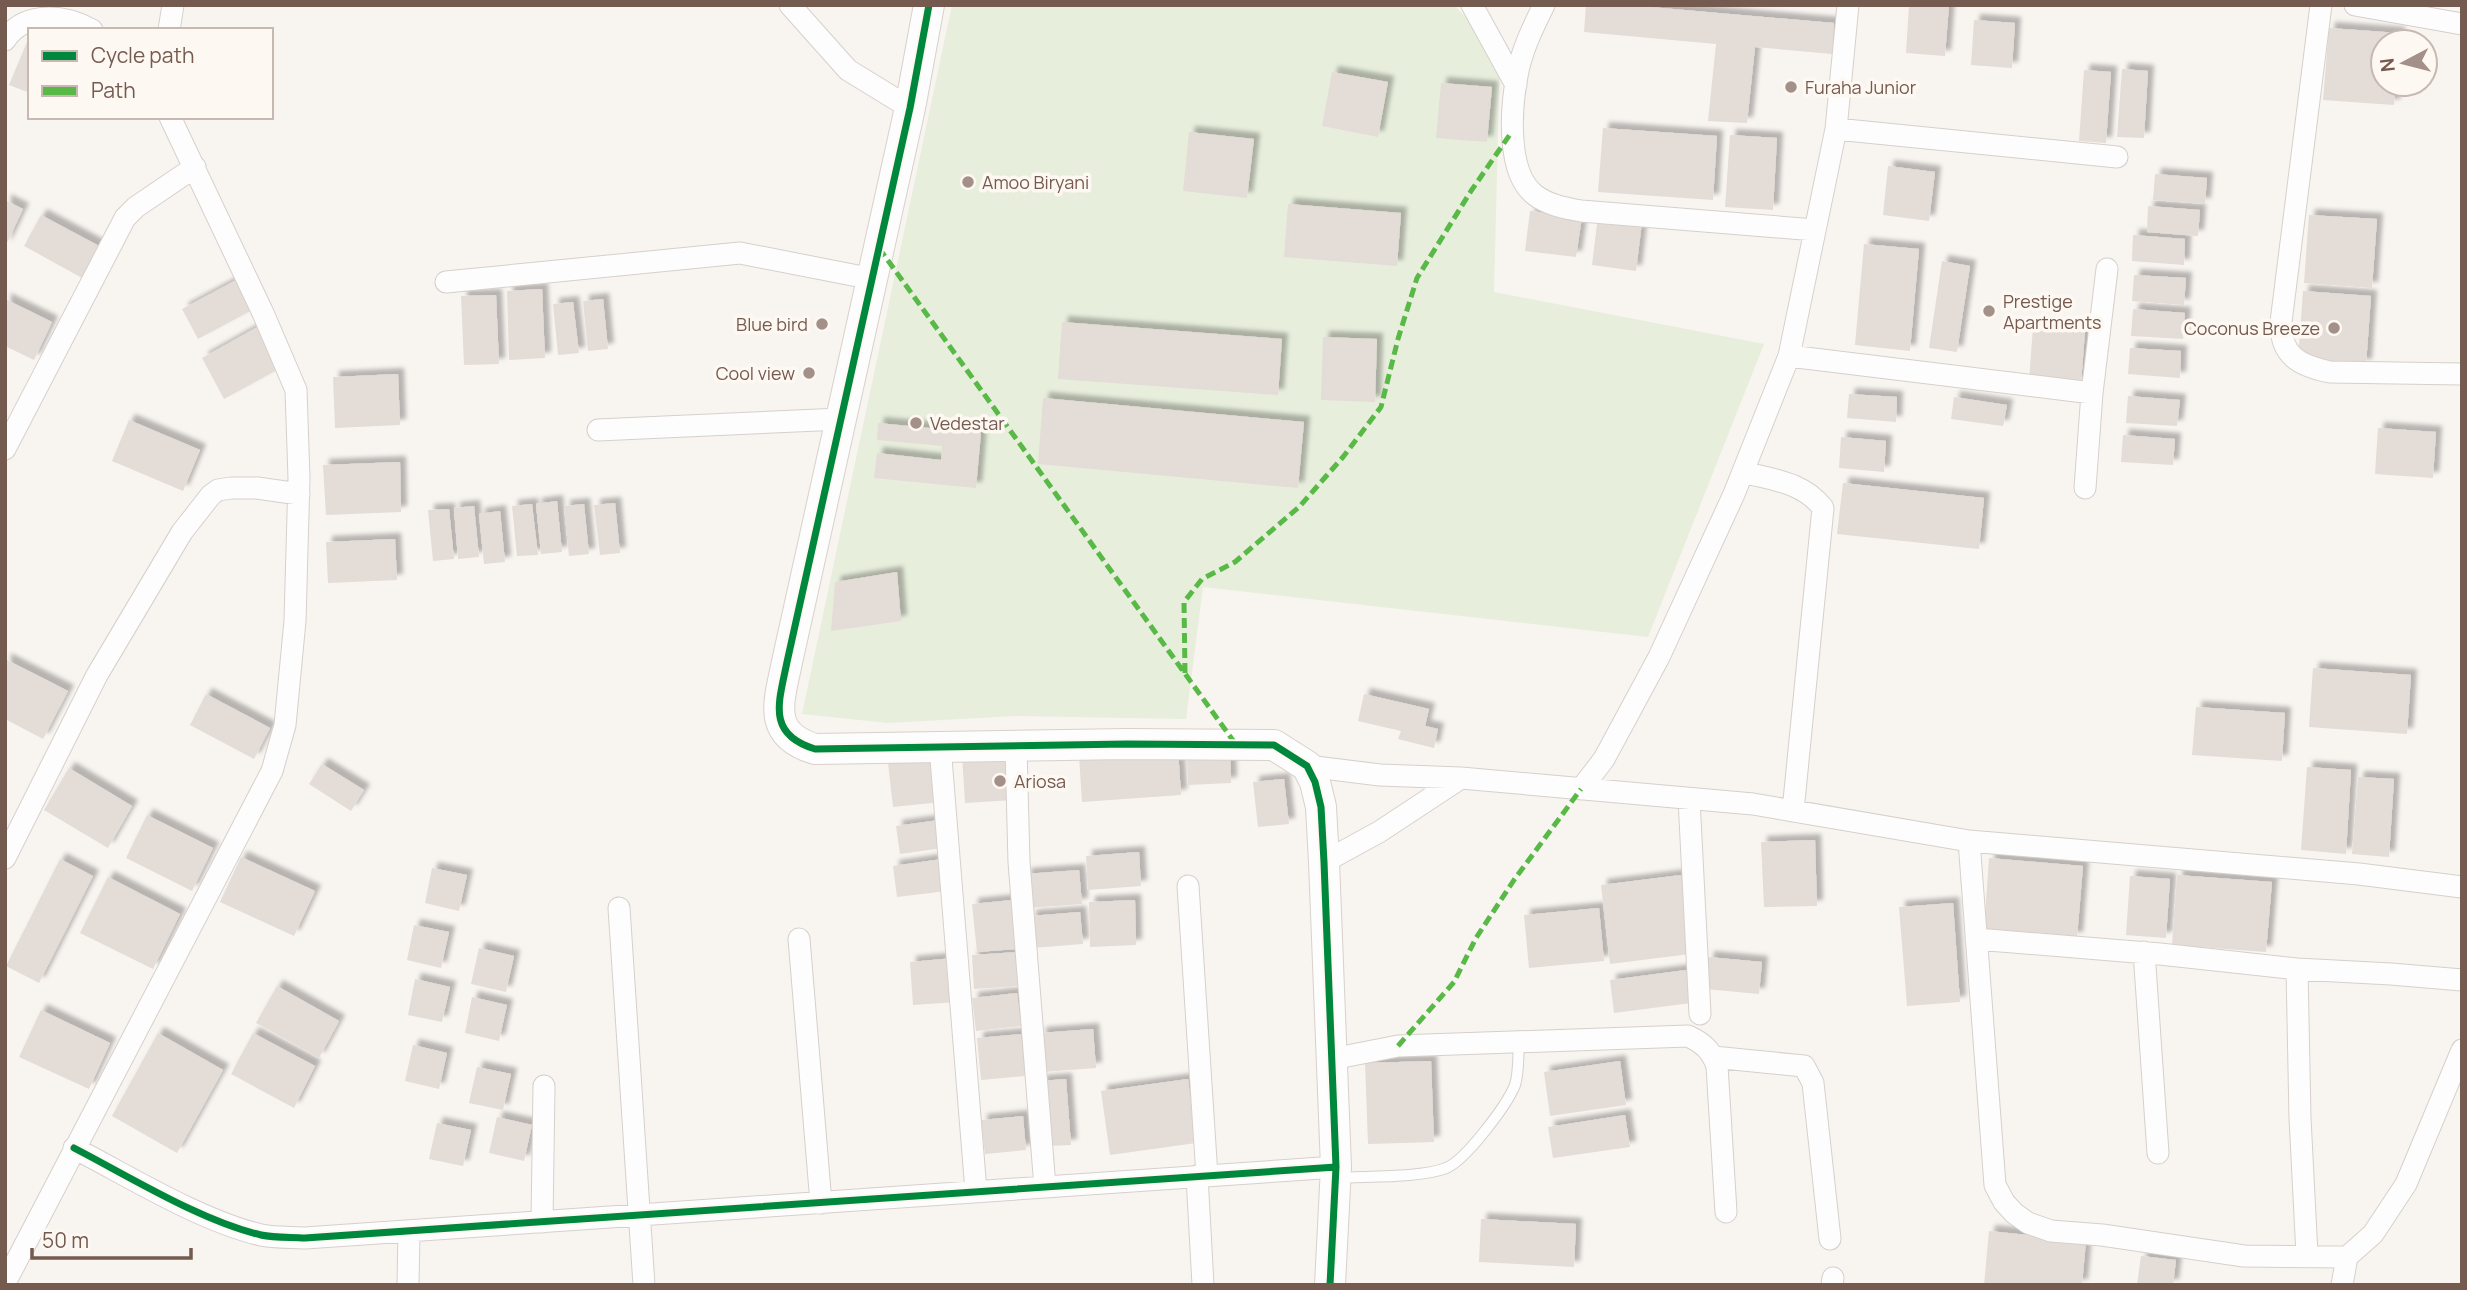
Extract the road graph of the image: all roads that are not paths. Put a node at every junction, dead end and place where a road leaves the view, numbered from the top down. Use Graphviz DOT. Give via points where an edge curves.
graph roads {
  1 [pos="173,5"];
  2 [pos="790,5"];
  3 [pos="929,5"];
  4 [pos="1472,5"];
  5 [pos="1544,5"];
  6 [pos="1848,5"];
  7 [pos="2320,5"];
  8 [pos="2355,5"];
  9 [pos="2462,24"];
  10 [pos="86,28"];
  11 [pos="169,28"];
  12 [pos="5,40"];
  13 [pos="1516,85"];
  14 [pos="910,108"];
  15 [pos="171,119"];
  16 [pos="1836,129"];
  17 [pos="2117,157"];
  18 [pos="195,167"];
  19 [pos="1815,230"];
  20 [pos="2107,269"];
  21 [pos="873,279"];
  22 [pos="446,282"];
  23 [pos="1789,356"];
  24 [pos="2462,374"];
  25 [pos="2092,393"];
  26 [pos="841,419"];
  27 [pos="598,430"];
  28 [pos="5,449"];
  29 [pos="1743,472"];
  30 [pos="2085,488"];
  31 [pos="299,494"];
  32 [pos="940,746"];
  33 [pos="1016,747"];
  34 [pos="1307,766"];
  35 [pos="1461,778"];
  36 [pos="1581,789"];
  37 [pos="1689,799"];
  38 [pos="1793,811"];
  39 [pos="1969,841"];
  40 [pos="5,858"];
  41 [pos="1325,862"];
  42 [pos="1188,886"];
  43 [pos="2462,887"];
  44 [pos="619,908"];
  45 [pos="799,939"];
  46 [pos="1976,939"];
  47 [pos="2144,952"];
  48 [pos="2297,970"];
  49 [pos="2462,980"];
  50 [pos="1700,1014"];
  51 [pos="1520,1042"];
  52 [pos="2462,1049"];
  53 [pos="1713,1056"];
  54 [pos="1332,1059"];
  55 [pos="544,1086"];
  56 [pos="74,1149"];
  57 [pos="2158,1153"];
  58 [pos="1335,1173"];
  59 [pos="1202,1176"];
  60 [pos="1045,1186"];
  61 [pos="976,1191"];
  62 [pos="821,1203"];
  63 [pos="1726,1212"];
  64 [pos="639,1215"];
  65 [pos="542,1222"];
  66 [pos="409,1232"];
  67 [pos="1830,1239"];
  68 [pos="2307,1255"];
  69 [pos="2347,1257"];
  70 [pos="5,1283"];
  71 [pos="408,1285"];
  72 [pos="644,1285"];
  73 [pos="1203,1285"];
  74 [pos="1330,1285"];
  75 [pos="2342,1285"];
  1 -- 11 [label="street"];
  2 -- 14 [label="street" via="848,69"];
  3 -- 14 [label="street"];
  4 -- 13 [label="street"];
  5 -- 13 [label="street"];
  6 -- 16 [label="street"];
  7 -- 24 [label="street" via="2281,322 2284,346 2309,368 2330,372"];
  8 -- 9 [label="street"];
  10 -- 12 [label="street" via="53,17 33,18"];
  13 -- 19 [label="street" via="1511,134 1521,177 1534,194 1555,205"];
  14 -- 21 [label="street"];
  15 -- 18 [label="street"];
  16 -- 17 [label="street"];
  16 -- 19 [label="street"];
  18 -- 28 [label="street" via="125,218"];
  18 -- 31 [label="street" via="296,390"];
  19 -- 23 [label="street"];
  20 -- 25 [label="street"];
  21 -- 22 [label="street" via="740,253"];
  21 -- 26 [label="street"];
  23 -- 25 [label="street"];
  23 -- 29 [label="street"];
  25 -- 30 [label="street"];
  26 -- 27 [label="street"];
  26 -- 32 [label="street" via="787,662 779,718 789,737 815,749"];
  29 -- 36 [label="street" via="1659,657 1604,760"];
  29 -- 38 [label="street" via="1802,488 1823,508"];
  31 -- 40 [label="street" via="230,488 211,495 182,532 97,675"];
  31 -- 56 [label="street" via="295,621 285,725 272,771"];
  32 -- 33 [label="street"];
  32 -- 61 [label="street"];
  33 -- 34 [label="street" via="1274,745"];
  33 -- 60 [label="street" via="1018,862"];
  34 -- 35 [label="street"];
  34 -- 41 [label="street" via="1321,807"];
  35 -- 36 [label="street"];
  35 -- 41 [label="street"];
  36 -- 37 [label="street"];
  37 -- 38 [label="street"];
  37 -- 50 [label="street"];
  38 -- 39 [label="street"];
  39 -- 43 [label="street"];
  39 -- 46 [label="street"];
  41 -- 54 [label="street"];
  42 -- 59 [label="street"];
  44 -- 64 [label="street"];
  45 -- 62 [label="street"];
  46 -- 47 [label="street"];
  46 -- 68 [label="street" via="1995,1185 2014,1213 2051,1231 2244,1256"];
  47 -- 48 [label="street"];
  47 -- 57 [label="street"];
  48 -- 49 [label="street"];
  48 -- 68 [label="street"];
  51 -- 53 [label="street" via="1688,1036"];
  51 -- 54 [label="street" via="1398,1046"];
  51 -- 58 [label="lane" via="1515,1084 1482,1135 1447,1168 1421,1173"];
  52 -- 69 [label="street" via="2406,1184 2373,1234"];
  53 -- 63 [label="street"];
  53 -- 67 [label="street" via="1804,1066 1814,1083"];
  54 -- 58 [label="street"];
  55 -- 65 [label="street"];
  56 -- 66 [label="street" via="198,1212 263,1236"];
  56 -- 70 [label="street"];
  58 -- 59 [label="street"];
  58 -- 74 [label="street"];
  59 -- 60 [label="street"];
  59 -- 73 [label="street"];
  60 -- 61 [label="street"];
  61 -- 62 [label="street"];
  62 -- 64 [label="street"];
  64 -- 65 [label="street"];
  64 -- 72 [label="street"];
  65 -- 66 [label="street"];
  66 -- 71 [label="street"];
  68 -- 69 [label="street"];
  69 -- 75 [label="street"];
}
